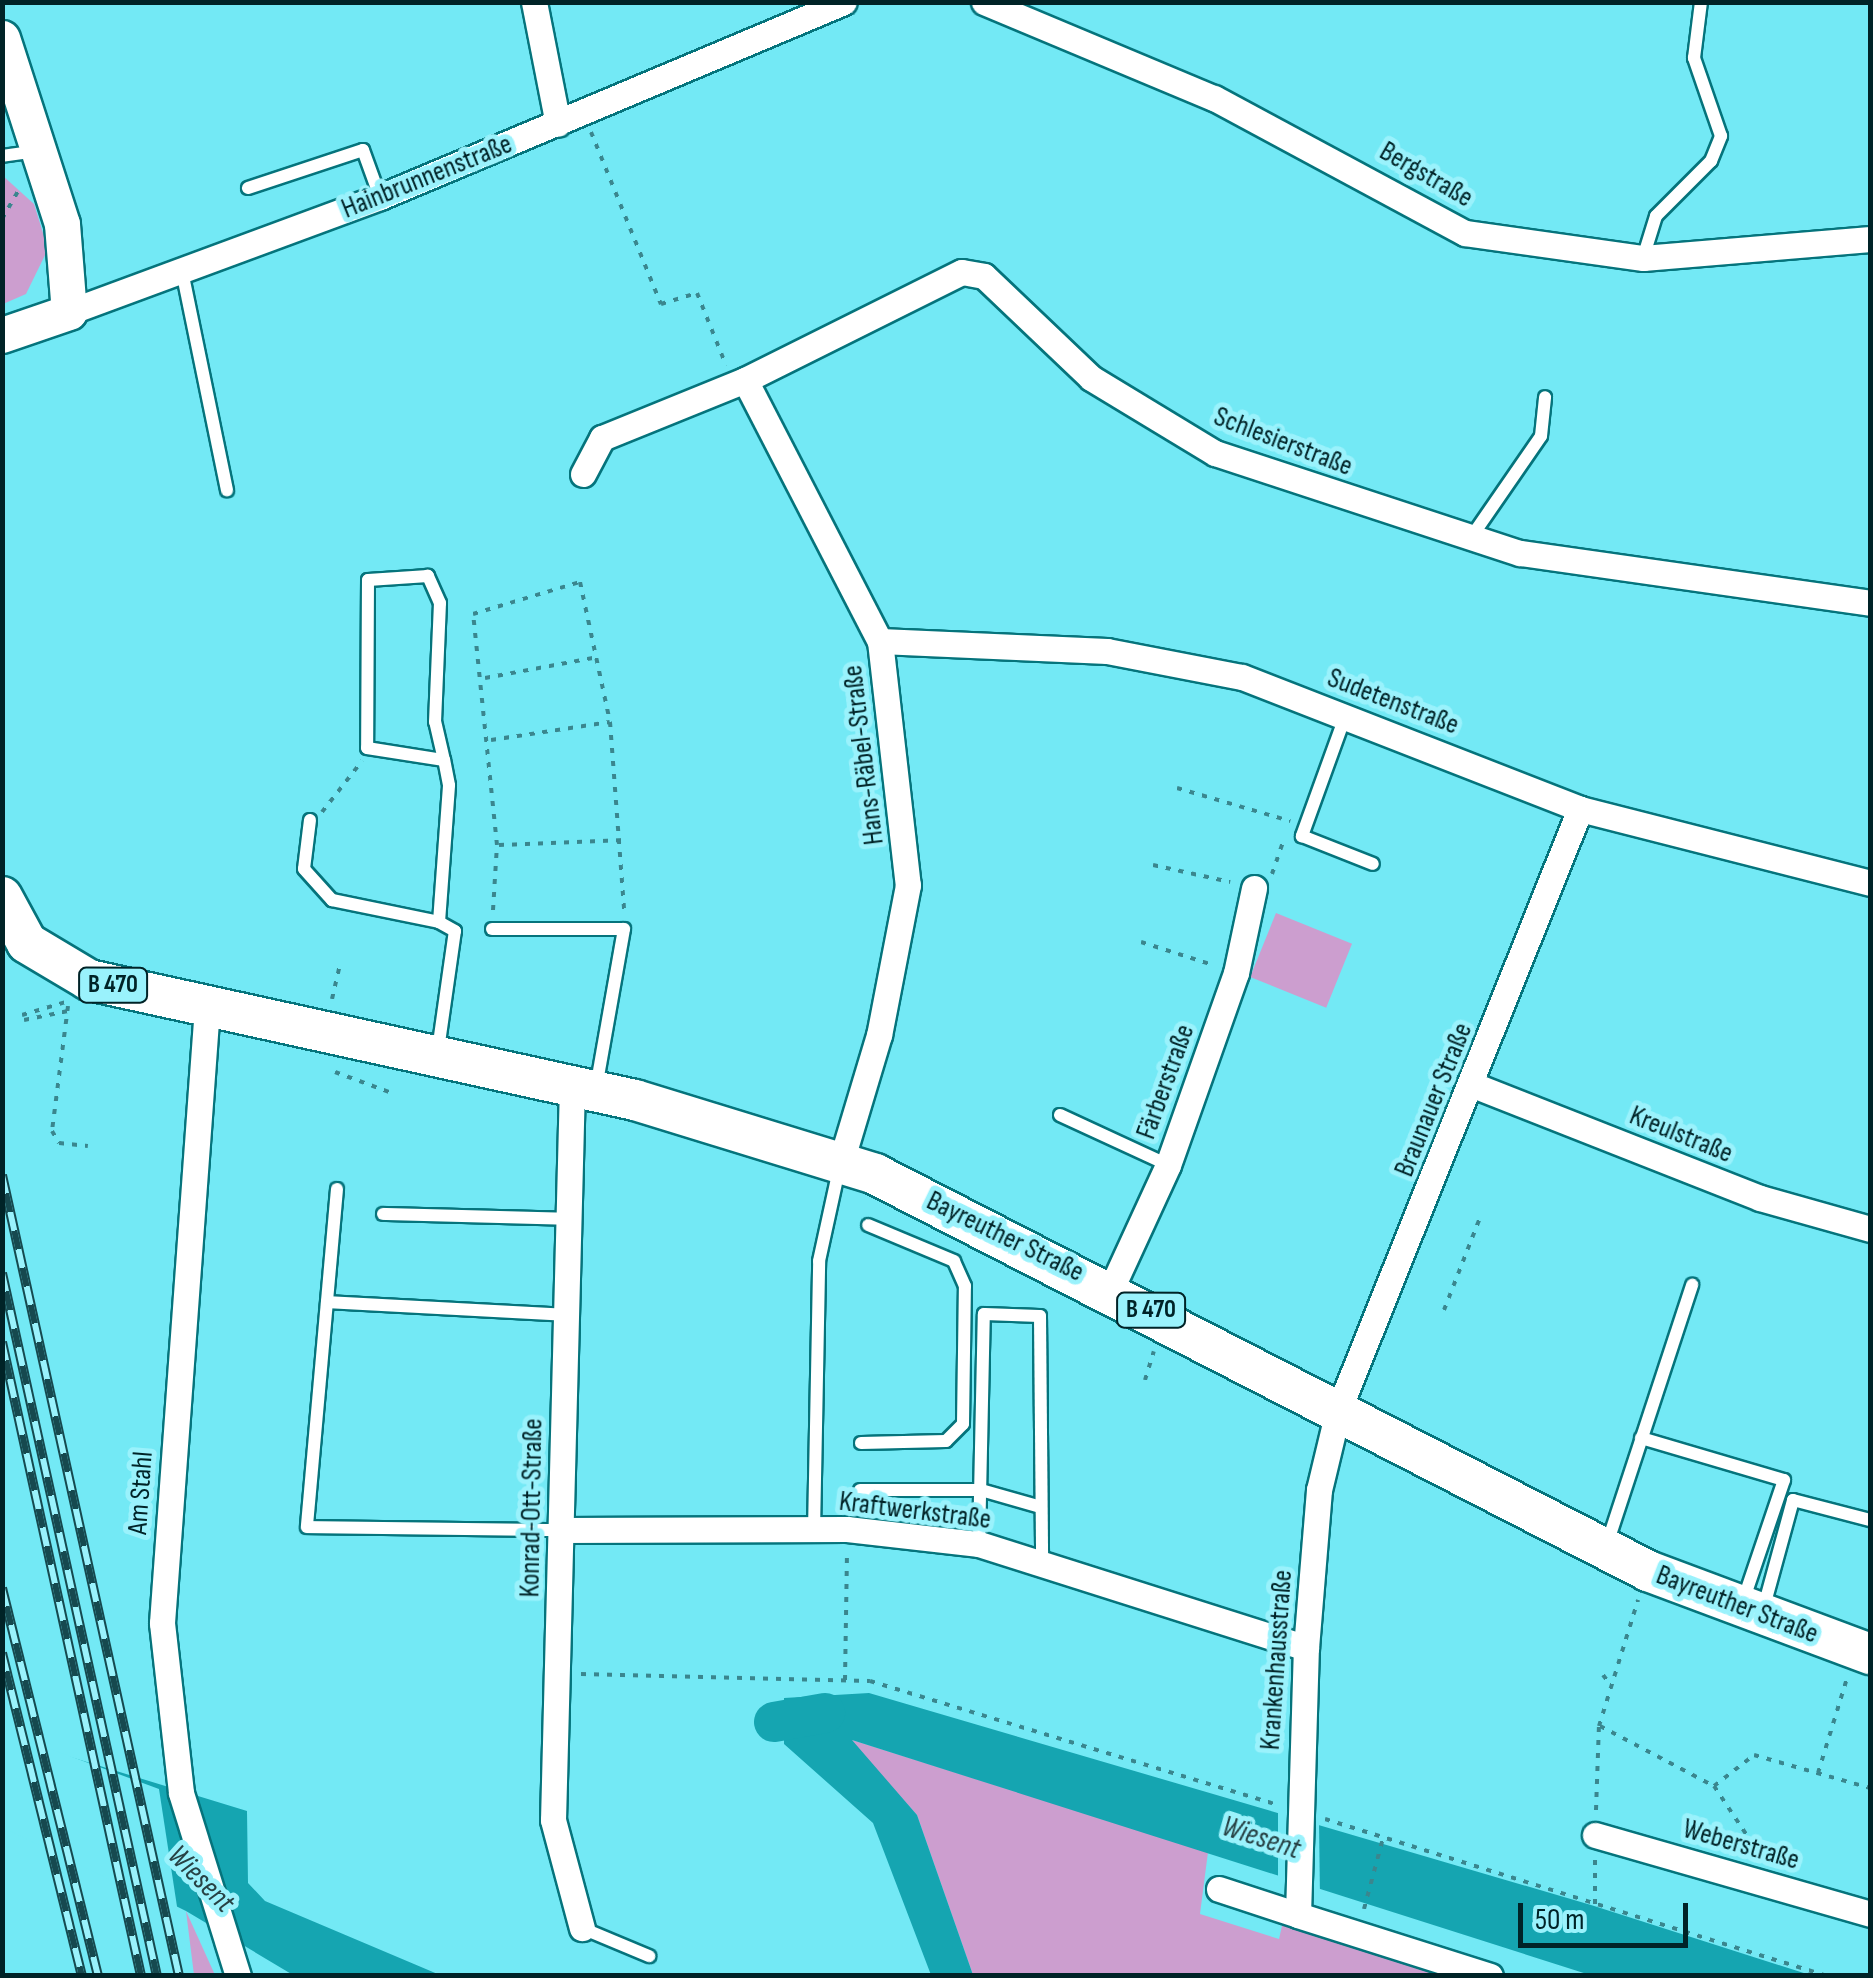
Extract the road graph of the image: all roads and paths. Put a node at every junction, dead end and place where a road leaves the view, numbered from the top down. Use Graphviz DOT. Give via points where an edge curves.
graph roads {
  1 [pos="534,2"];
  2 [pos="844,2"];
  3 [pos="1701,2"];
  4 [pos="995,4"];
  5 [pos="2,38"];
  6 [pos="584,114"];
  7 [pos="558,124"];
  8 [pos="28,152"];
  9 [pos="2,156"];
  10 [pos="248,188"];
  11 [pos="380,197"];
  12 [pos="2,219"];
  13 [pos="1870,239"];
  14 [pos="1643,258"];
  15 [pos="182,271"];
  16 [pos="70,312"];
  17 [pos="2,335"];
  18 [pos="745,380"];
  19 [pos="1545,397"];
  20 [pos="583,474"];
  21 [pos="227,490"];
  22 [pos="1468,541"];
  23 [pos="1870,603"];
  24 [pos="880,641"];
  25 [pos="598,657"];
  26 [pos="482,678"];
  27 [pos="1346,715"];
  28 [pos="610,722"];
  29 [pos="489,740"];
  30 [pos="367,748"];
  31 [pos="444,760"];
  32 [pos="1177,788"];
  33 [pos="1580,809"];
  34 [pos="310,820"];
  35 [pos="624,840"];
  36 [pos="497,845"];
  37 [pos="1373,864"];
  38 [pos="1153,865"];
  39 [pos="1870,884"];
  40 [pos="1254,892"];
  41 [pos="2,897"];
  42 [pos="440,922"];
  43 [pos="492,929"];
  44 [pos="624,930"];
  45 [pos="1142,942"];
  46 [pos="340,964"];
  47 [pos="1236,973"];
  48 [pos="69,995"];
  49 [pos="208,1007"];
  50 [pos="324,1033"];
  51 [pos="437,1057"];
  52 [pos="335,1072"];
  53 [pos="1474,1084"];
  54 [pos="584,1088"];
  55 [pos="389,1092"];
  56 [pos="1060,1115"];
  57 [pos="88,1146"];
  58 [pos="841,1162"];
  59 [pos="1168,1165"];
  60 [pos="337,1189"];
  61 [pos="383,1214"];
  62 [pos="1481,1215"];
  63 [pos="569,1219"];
  64 [pos="868,1225"];
  65 [pos="1870,1230"];
  66 [pos="1692,1285"];
  67 [pos="1111,1289"];
  68 [pos="327,1302"];
  69 [pos="1444,1310"];
  70 [pos="568,1315"];
  71 [pos="1338,1411"];
  72 [pos="1642,1438"];
  73 [pos="861,1443"];
  74 [pos="860,1490"];
  75 [pos="980,1490"];
  76 [pos="1037,1506"];
  77 [pos="1870,1520"];
  78 [pos="848,1529"];
  79 [pos="561,1530"];
  80 [pos="814,1531"];
  81 [pos="978,1544"];
  82 [pos="1605,1549"];
  83 [pos="1042,1565"];
  84 [pos="1648,1571"];
  85 [pos="1750,1612"];
  86 [pos="1306,1648"];
  87 [pos="1867,1653"];
  88 [pos="558,1674"];
  89 [pos="1602,1676"];
  90 [pos="845,1680"];
  91 [pos="1610,1684"];
  92 [pos="1600,1726"];
  93 [pos="1818,1773"];
  94 [pos="1714,1786"];
  95 [pos="1870,1788"];
  96 [pos="1297,1813"];
  97 [pos="1595,1834"];
  98 [pos="1383,1838"];
  99 [pos="1782,1887"];
  100 [pos="1219,1889"];
  101 [pos="1595,1904"];
  102 [pos="1297,1905"];
  103 [pos="1364,1909"];
  104 [pos="1870,1914"];
  105 [pos="582,1928"];
  106 [pos="649,1956"];
  107 [pos="238,1976"];
  108 [pos="1490,1976"];
  109 [pos="1826,1976"];
  1 -- 7 [label="street"];
  2 -- 6 [label="street, Hainbrunnenstraße"];
  3 -- 14 [label="lane" via="1694,58 1720,136 1711,161 1656,216"];
  4 -- 14 [label="street, Bergstraße" via="1214,98 1465,232"];
  5 -- 8 [label="street"];
  6 -- 7 [label="street, Hainbrunnenstraße"];
  6 -- 18 [label="path" via="660,304 697,293 728,369"];
  7 -- 11 [label="street, Hainbrunnenstraße"];
  8 -- 9 [label="lane"];
  8 -- 12 [label="path" via="20,187"];
  8 -- 16 [label="street" via="62,224"];
  10 -- 11 [label="lane" via="362,150"];
  11 -- 15 [label="street, Hainbrunnenstraße"];
  13 -- 14 [label="street, Bergstraße"];
  15 -- 16 [label="street, Hainbrunnenstraße"];
  15 -- 21 [label="lane"];
  16 -- 17 [label="street, Hainbrunnenstraße"];
  18 -- 20 [label="street" via="602,438"];
  18 -- 22 [label="street, Schlesierstraße" via="962,272 984,276 1090,378 1214,453"];
  18 -- 24 [label="street, Hans-Räbel-Straße"];
  19 -- 22 [label="lane" via="1542,436"];
  22 -- 23 [label="street, Schlesierstraße"];
  24 -- 27 [label="street, Sudetenstraße" via="1107,652 1242,677"];
  24 -- 58 [label="street, Hans-Räbel-Straße" via="908,885 879,1035"];
  25 -- 26 [label="path"];
  25 -- 26 [label="path" via="580,582 473,614"];
  25 -- 28 [label="path"];
  26 -- 29 [label="path"];
  27 -- 33 [label="street, Sudetenstraße"];
  27 -- 37 [label="lane" via="1302,836"];
  28 -- 29 [label="path"];
  28 -- 35 [label="path"];
  29 -- 36 [label="path"];
  30 -- 31 [label="lane"];
  30 -- 31 [label="lane" via="368,580 428,576 440,603 435,722"];
  30 -- 34 [label="path" via="334,804"];
  31 -- 42 [label="lane"];
  32 -- 40 [label="path" via="1290,820 1265,896"];
  33 -- 39 [label="street, Sudetenstraße"];
  33 -- 53 [label="street, Braunauer Straße"];
  34 -- 42 [label="lane" via="304,869 332,900"];
  35 -- 36 [label="path"];
  35 -- 44 [label="path"];
  36 -- 43 [label="path"];
  38 -- 40 [label="path"];
  40 -- 47 [label="street, Färberstraße"];
  41 -- 48 [label="main road, Bayreuther Straße / B 470" via="27,944"];
  42 -- 51 [label="lane" via="455,931"];
  43 -- 44 [label="lane"];
  44 -- 54 [label="lane"];
  45 -- 47 [label="path"];
  46 -- 50 [label="path"];
  47 -- 59 [label="street, Färberstraße"];
  48 -- 48 [label="path" via="23,1018"];
  48 -- 49 [label="main road, Bayreuther Straße / B 470"];
  48 -- 57 [label="path" via="52,1130 60,1144"];
  49 -- 50 [label="main road, Bayreuther Straße / B 470"];
  49 -- 107 [label="street, Am Stahl" via="162,1623 181,1793"];
  50 -- 51 [label="main road, Bayreuther Straße / B 470"];
  51 -- 54 [label="main road, Bayreuther Straße / B 470"];
  52 -- 55 [label="path"];
  53 -- 65 [label="street, Kreulstraße" via="1760,1198"];
  53 -- 71 [label="street, Braunauer Straße"];
  54 -- 58 [label="main road, Bayreuther Straße / B 470"];
  54 -- 63 [label="street, Konrad-Ott-Straße"];
  56 -- 59 [label="lane"];
  58 -- 67 [label="main road, Bayreuther Straße / B 470"];
  58 -- 80 [label="lane" via="825,1211"];
  59 -- 67 [label="street, Färberstraße"];
  60 -- 68 [label="lane"];
  61 -- 63 [label="lane"];
  62 -- 69 [label="path"];
  63 -- 70 [label="street, Konrad-Ott-Straße"];
  64 -- 73 [label="lane" via="954,1261 965,1286 963,1424 946,1441"];
  66 -- 72 [label="lane"];
  67 -- 71 [label="main road, Bayreuther Straße / B 470"];
  68 -- 70 [label="lane"];
  68 -- 79 [label="lane" via="307,1528"];
  70 -- 79 [label="street, Konrad-Ott-Straße"];
  71 -- 82 [label="main road, Bayreuther Straße / B 470"];
  71 -- 86 [label="street, Krankenhausstraße" via="1318,1490"];
  72 -- 82 [label="lane"];
  72 -- 85 [label="lane" via="1784,1480"];
  74 -- 75 [label="lane"];
  75 -- 76 [label="lane"];
  75 -- 76 [label="lane" via="984,1314 1040,1316"];
  75 -- 81 [label="lane"];
  76 -- 83 [label="lane"];
  77 -- 85 [label="lane" via="1793,1500"];
  78 -- 80 [label="street, Kraftwerkstraße"];
  78 -- 81 [label="street, Kraftwerkstraße"];
  78 -- 90 [label="path"];
  79 -- 80 [label="street, Kraftwerkstraße"];
  79 -- 88 [label="street, Konrad-Ott-Straße"];
  81 -- 83 [label="street, Kraftwerkstraße"];
  82 -- 84 [label="main road, Bayreuther Straße / B 470"];
  83 -- 86 [label="street, Kraftwerkstraße"];
  84 -- 85 [label="main road, Bayreuther Straße / B 470"];
  84 -- 91 [label="path"];
  85 -- 87 [label="main road, Bayreuther Straße / B 470"];
  86 -- 96 [label="street, Krankenhausstraße"];
  87 -- 93 [label="path"];
  88 -- 90 [label="path"];
  88 -- 105 [label="street, Konrad-Ott-Straße" via="553,1820"];
  89 -- 91 [label="path"];
  90 -- 96 [label="path"];
  91 -- 92 [label="path"];
  92 -- 94 [label="path"];
  92 -- 97 [label="path"];
  93 -- 94 [label="path" via="1754,1755"];
  93 -- 95 [label="path"];
  94 -- 99 [label="path"];
  96 -- 98 [label="path"];
  96 -- 102 [label="street, Krankenhausstraße"];
  97 -- 99 [label="street, Weberstraße"];
  97 -- 101 [label="path"];
  98 -- 101 [label="path"];
  98 -- 103 [label="path"];
  99 -- 104 [label="street, Weberstraße"];
  100 -- 102 [label="street"];
  101 -- 109 [label="path"];
  102 -- 108 [label="street"];
  105 -- 106 [label="lane"];
}
